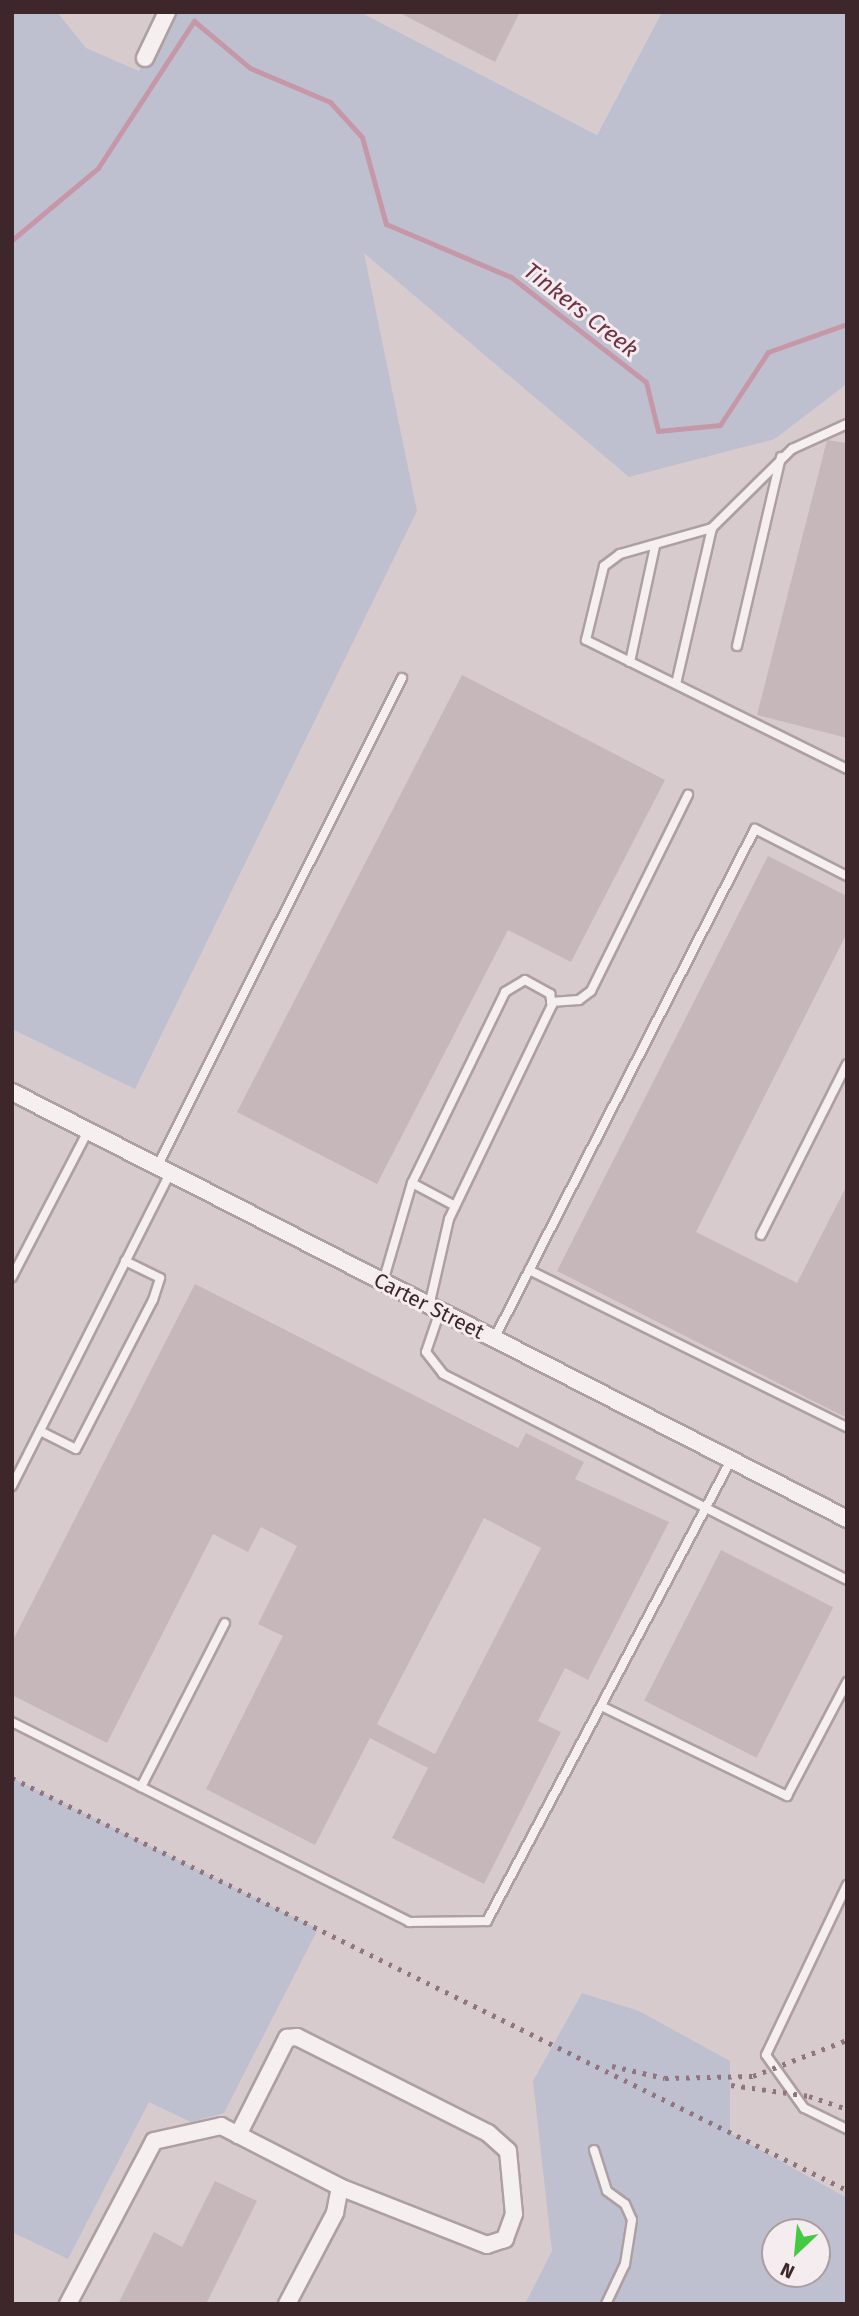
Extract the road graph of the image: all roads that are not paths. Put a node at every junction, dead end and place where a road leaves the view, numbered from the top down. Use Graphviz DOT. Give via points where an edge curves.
graph roads {
  1 [pos="167,12"];
  2 [pos="145,58"];
  3 [pos="847,424"];
  4 [pos="781,457"];
  5 [pos="712,528"];
  6 [pos="655,546"];
  7 [pos="737,646"];
  8 [pos="629,662"];
  9 [pos="402,678"];
  10 [pos="676,684"];
  11 [pos="847,769"];
  12 [pos="688,795"];
  13 [pos="847,876"];
  14 [pos="551,1002"];
  15 [pos="847,1063"];
  16 [pos="12,1093"];
  17 [pos="88,1131"];
  18 [pos="164,1170"];
  19 [pos="412,1183"];
  20 [pos="455,1206"];
  21 [pos="761,1235"];
  22 [pos="125,1261"];
  23 [pos="530,1270"];
  24 [pos="12,1277"];
  25 [pos="383,1282"];
  26 [pos="434,1309"];
  27 [pos="494,1339"];
  28 [pos="847,1427"];
  29 [pos="40,1431"];
  30 [pos="731,1460"];
  31 [pos="12,1486"];
  32 [pos="705,1509"];
  33 [pos="847,1519"];
  34 [pos="847,1580"];
  35 [pos="225,1623"];
  36 [pos="847,1682"];
  37 [pos="601,1706"];
  38 [pos="12,1722"];
  39 [pos="141,1787"];
  40 [pos="847,1885"];
  41 [pos="847,2129"];
  42 [pos="237,2135"];
  43 [pos="594,2150"];
  44 [pos="340,2187"];
  45 [pos="68,2304"];
  46 [pos="287,2304"];
  47 [pos="606,2304"];
  1 -- 2 [label="street"];
  3 -- 4 [label="lane"];
  4 -- 5 [label="lane"];
  4 -- 7 [label="lane"];
  5 -- 6 [label="lane"];
  5 -- 10 [label="lane"];
  6 -- 8 [label="lane"];
  6 -- 8 [label="lane" via="620,554 604,566 586,640"];
  8 -- 10 [label="lane"];
  9 -- 18 [label="lane"];
  10 -- 11 [label="lane"];
  12 -- 14 [label="lane" via="591,991 579,1000"];
  13 -- 23 [label="lane" via="755,829"];
  14 -- 19 [label="lane" via="550,993 525,980 512,983"];
  14 -- 20 [label="lane"];
  15 -- 21 [label="lane"];
  16 -- 17 [label="street, Carter Street"];
  17 -- 18 [label="street, Carter Street"];
  17 -- 24 [label="lane"];
  18 -- 22 [label="lane"];
  18 -- 25 [label="street, Carter Street"];
  19 -- 20 [label="lane"];
  19 -- 25 [label="lane"];
  20 -- 26 [label="lane"];
  22 -- 29 [label="lane"];
  22 -- 29 [label="lane" via="160,1278 153,1300 76,1449"];
  23 -- 27 [label="lane"];
  23 -- 28 [label="lane"];
  25 -- 26 [label="street, Carter Street"];
  26 -- 27 [label="street, Carter Street"];
  26 -- 32 [label="lane" via="426,1352 443,1374"];
  27 -- 30 [label="street, Carter Street"];
  29 -- 31 [label="lane"];
  30 -- 32 [label="lane"];
  30 -- 33 [label="street, Carter Street"];
  32 -- 34 [label="lane"];
  32 -- 37 [label="lane"];
  35 -- 39 [label="lane"];
  36 -- 37 [label="lane" via="788,1796"];
  37 -- 39 [label="lane" via="488,1921 409,1923"];
  38 -- 39 [label="lane"];
  40 -- 41 [label="lane" via="766,2055 804,2108"];
  42 -- 44 [label="street"];
  42 -- 44 [label="street" via="287,2038 297,2037 488,2133 508,2151 514,2214 505,2239 487,2245"];
  42 -- 45 [label="street" via="221,2126 154,2141"];
  43 -- 47 [label="lane" via="607,2191 625,2204 632,2220 625,2264"];
  44 -- 46 [label="street" via="335,2213"];
}
